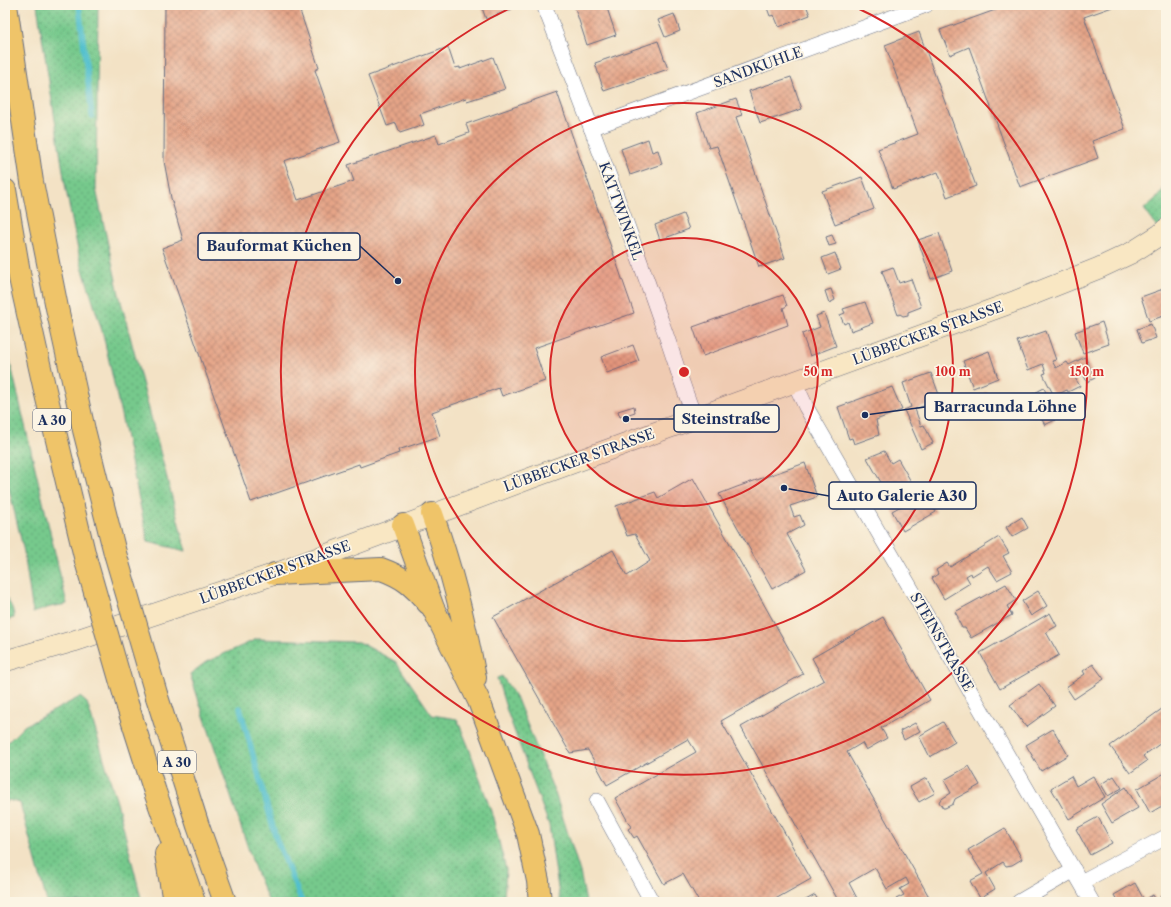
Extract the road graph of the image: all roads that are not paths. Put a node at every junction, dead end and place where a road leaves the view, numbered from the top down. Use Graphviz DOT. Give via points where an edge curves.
graph roads {
  1 [pos="6,5"];
  2 [pos="544,5"];
  3 [pos="926,5"];
  4 [pos="591,128"];
  5 [pos="5,190"];
  6 [pos="1164,235"];
  7 [pos="794,381"];
  8 [pos="695,418"];
  9 [pos="432,514"];
  10 [pos="403,525"];
  11 [pos="275,574"];
  12 [pos="433,608"];
  13 [pos="5,661"];
  14 [pos="479,701"];
  15 [pos="155,792"];
  16 [pos="597,801"];
  17 [pos="198,826"];
  18 [pos="528,834"];
  19 [pos="1166,837"];
  20 [pos="1078,876"];
  21 [pos="174,902"];
  22 [pos="194,902"];
  23 [pos="225,902"];
  24 [pos="241,902"];
  25 [pos="524,902"];
  26 [pos="540,902"];
  27 [pos="652,902"];
  28 [pos="1019,902"];
  29 [pos="1092,902"];
  1 -- 17 [label="highway, A 30, bridge" via="32,182 84,430 115,553"];
  2 -- 4 [label="street, KATTWINKEL"];
  3 -- 4 [label="street, SANDKUHLE"];
  4 -- 8 [label="street, KATTWINKEL"];
  5 -- 15 [label="highway, A 30, bridge" via="25,301 86,561"];
  6 -- 7 [label="main road, LÜBBECKER STRASSE" via="1105,265 1016,301"];
  7 -- 8 [label="main road, LÜBBECKER STRASSE"];
  7 -- 20 [label="street, STEINSTRASSE" via="806,407"];
  8 -- 9 [label="main road, LÜBBECKER STRASSE"];
  9 -- 10 [label="main road, LÜBBECKER STRASSE"];
  9 -- 14 [label="highway" via="443,545 470,647"];
  10 -- 11 [label="main road, LÜBBECKER STRASSE"];
  10 -- 12 [label="highway"];
  11 -- 12 [label="highway" via="381,569 403,578"];
  11 -- 13 [label="main road, LÜBBECKER STRASSE" via="74,641"];
  12 -- 14 [label="highway"];
  14 -- 18 [label="highway"];
  15 -- 21 [label="highway"];
  15 -- 22 [label="highway, A 30"];
  16 -- 27 [label="street"];
  17 -- 23 [label="highway, A 30"];
  17 -- 24 [label="highway"];
  18 -- 25 [label="highway" via="528,869"];
  18 -- 26 [label="highway"];
  19 -- 20 [label="street"];
  20 -- 28 [label="street"];
  20 -- 29 [label="street, STEINSTRASSE"];
}
